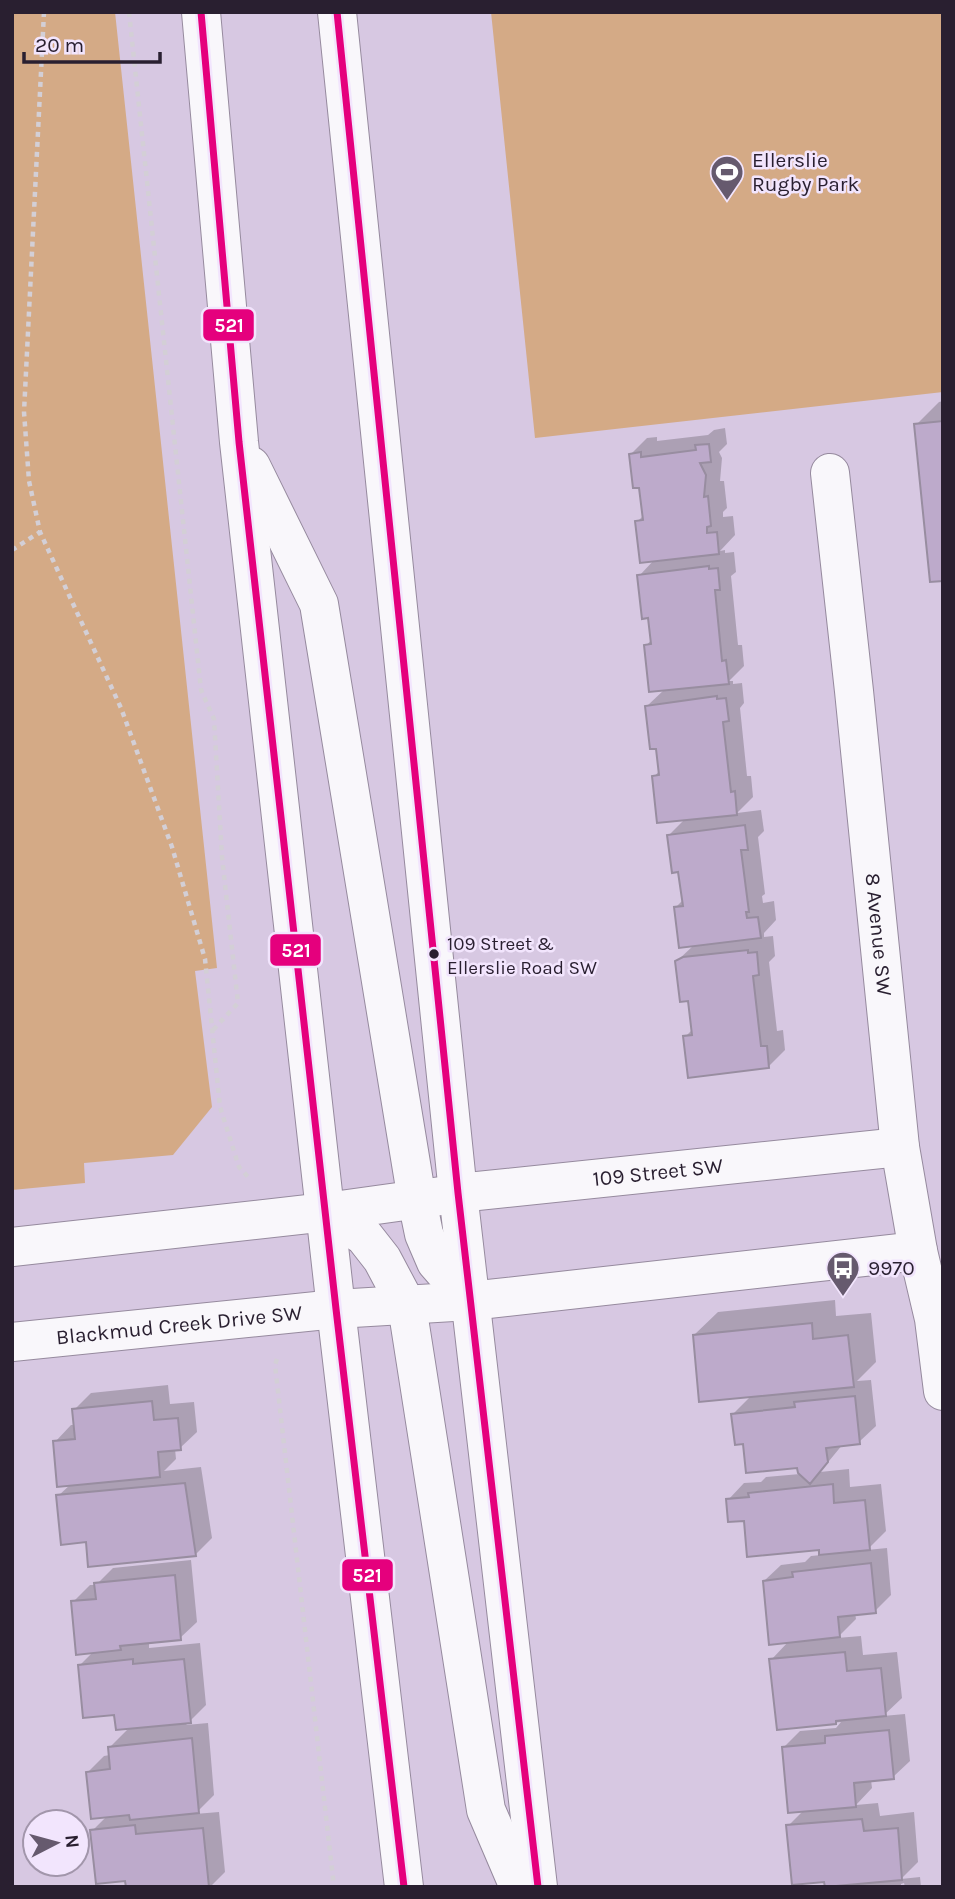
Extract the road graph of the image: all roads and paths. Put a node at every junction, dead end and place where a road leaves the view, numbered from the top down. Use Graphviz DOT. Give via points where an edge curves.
graph roads {
  1 [pos="44,12"];
  2 [pos="129,12"];
  3 [pos="201,12"];
  4 [pos="337,12"];
  5 [pos="239,442"];
  6 [pos="830,473"];
  7 [pos="40,532"];
  8 [pos="12,550"];
  9 [pos="212,1031"];
  10 [pos="900,1147"];
  11 [pos="249,1176"];
  12 [pos="458,1193"];
  13 [pos="417,1200"];
  14 [pos="326,1212"];
  15 [pos="12,1247"];
  16 [pos="918,1251"];
  17 [pos="470,1301"];
  18 [pos="407,1306"];
  19 [pos="336,1309"];
  20 [pos="12,1342"];
  21 [pos="278,1355"];
  22 [pos="943,1391"];
  23 [pos="334,1887"];
  24 [pos="404,1887"];
  25 [pos="519,1887"];
  26 [pos="538,1887"];
  1 -- 7 [label="path" via="24,412 29,481"];
  2 -- 9 [label="path" via="201,690 214,719 222,857 238,1003"];
  3 -- 5 [label="main road"];
  4 -- 12 [label="main road"];
  5 -- 13 [label="main road" via="319,604"];
  5 -- 14 [label="main road"];
  6 -- 10 [label="main road, 8 Avenue SW"];
  7 -- 8 [label="path"];
  7 -- 9 [label="path" via="121,708 172,847 205,959"];
  9 -- 11 [label="path" via="220,1107 239,1167"];
  10 -- 12 [label="main road, 109 Street SW"];
  10 -- 16 [label="main road, 8 Avenue SW"];
  12 -- 13 [label="main road, 109 Street SW"];
  12 -- 17 [label="main road"];
  13 -- 14 [label="main road"];
  13 -- 17 [label="main road" via="436,1262"];
  14 -- 15 [label="main road"];
  14 -- 18 [label="main road" via="364,1236"];
  14 -- 19 [label="main road"];
  16 -- 17 [label="main road"];
  16 -- 22 [label="main road, 8 Avenue SW" via="932,1309"];
  17 -- 18 [label="main road, Blackmud Creek Drive SW"];
  17 -- 26 [label="main road"];
  18 -- 19 [label="main road, Blackmud Creek Drive SW"];
  18 -- 25 [label="main road" via="486,1810"];
  19 -- 20 [label="main road, Blackmud Creek Drive SW"];
  19 -- 24 [label="main road"];
  21 -- 23 [label="path" via="276,1379"];
}
